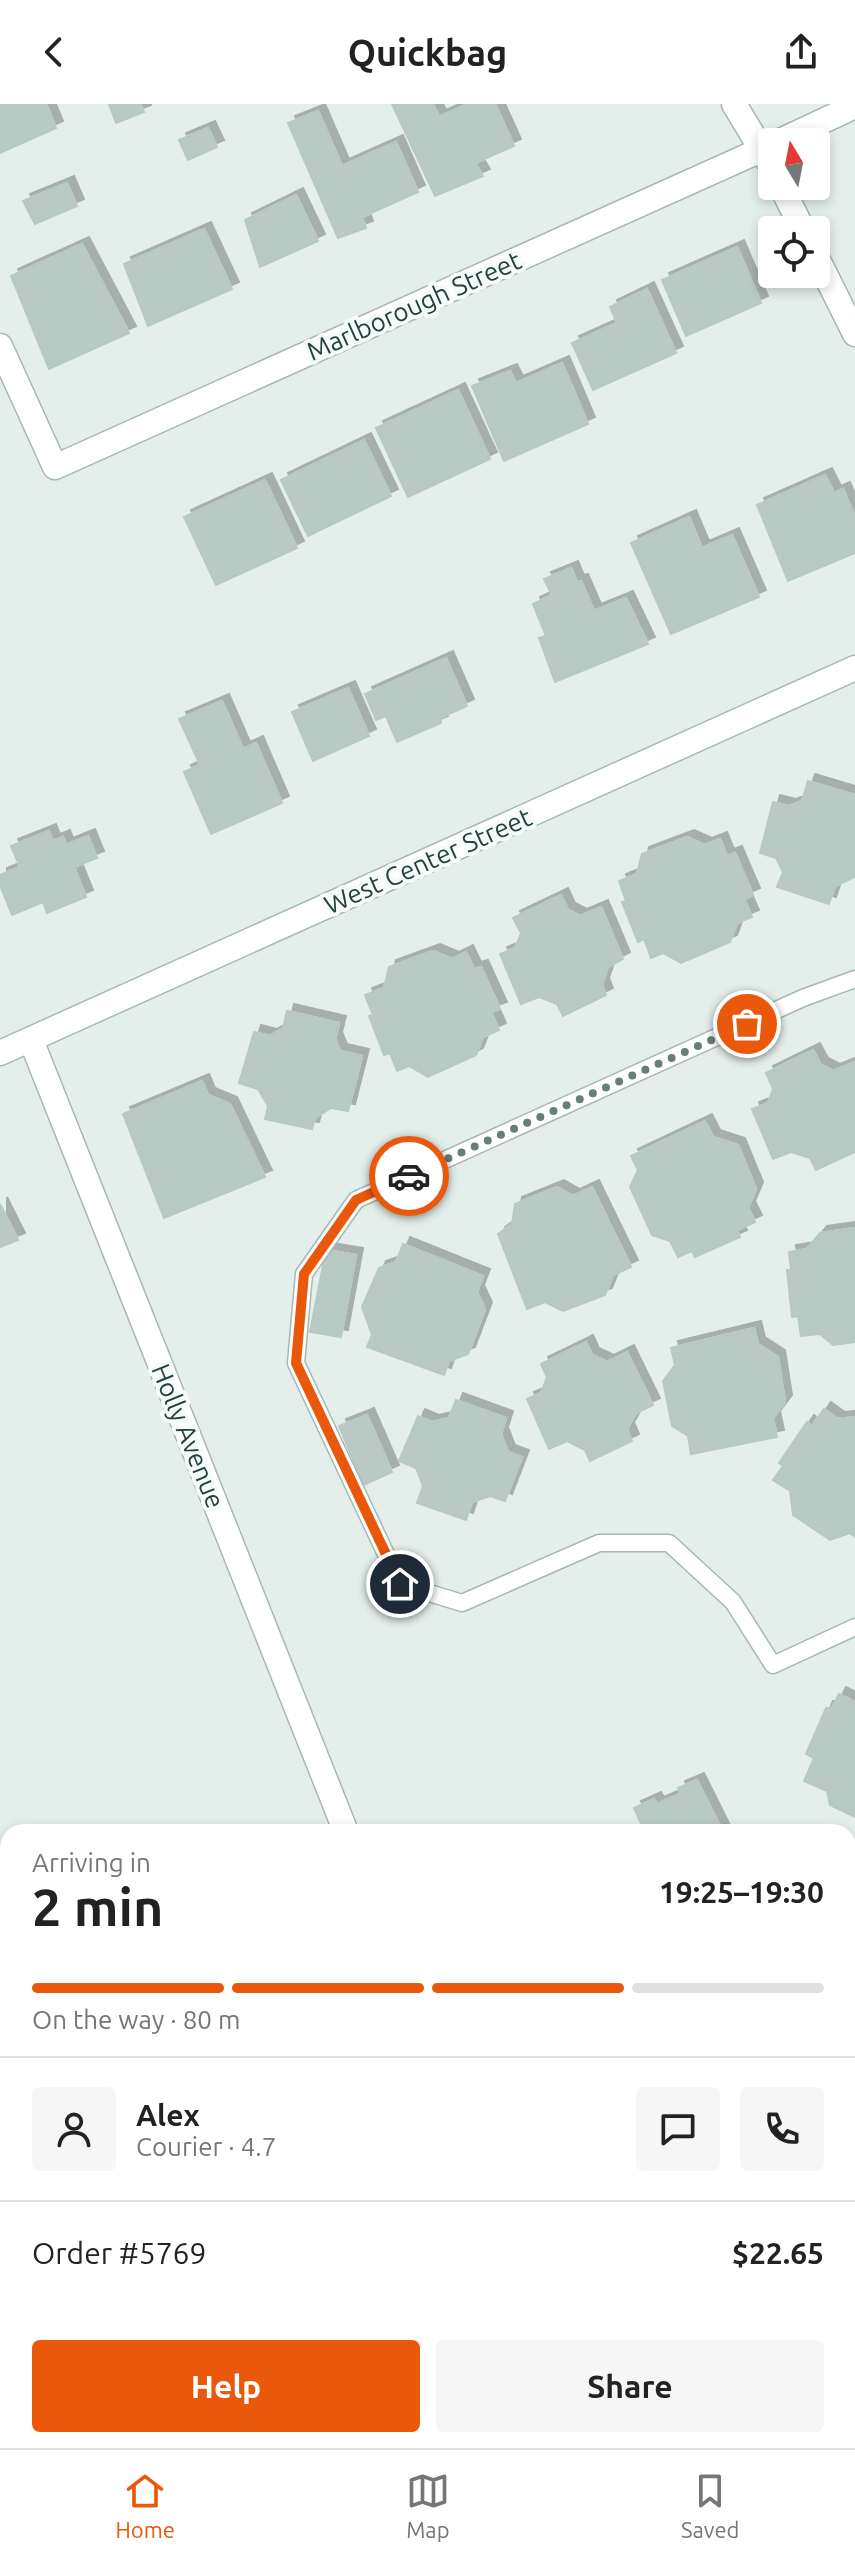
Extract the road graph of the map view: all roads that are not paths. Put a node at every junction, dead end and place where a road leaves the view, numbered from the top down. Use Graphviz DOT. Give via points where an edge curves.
graph roads {
  1 [pos="734,104"];
  2 [pos="855,106"];
  3 [pos="814,128"];
  4 [pos="758,134"];
  5 [pos="758,157"];
  6 [pos="830,284"];
  7 [pos="855,334"];
  8 [pos="0,346"];
  9 [pos="855,668"];
  10 [pos="855,979"];
  11 [pos="31,1040"];
  12 [pos="0,1053"];
  13 [pos="855,1627"];
  14 [pos="343,1824"];
  1 -- 4 [label="street"];
  2 -- 3 [label="street, Marlborough Street"];
  5 -- 8 [label="street, Marlborough Street" via="55,467"];
  6 -- 7 [label="street"];
  9 -- 11 [label="street, West Center Street"];
  10 -- 13 [label="lane" via="356,1200 304,1274 296,1363 400,1584 462,1603 599,1543 669,1543 733,1602 773,1665"];
  11 -- 12 [label="street, West Center Street"];
  11 -- 14 [label="street, Holly Avenue"];
}
